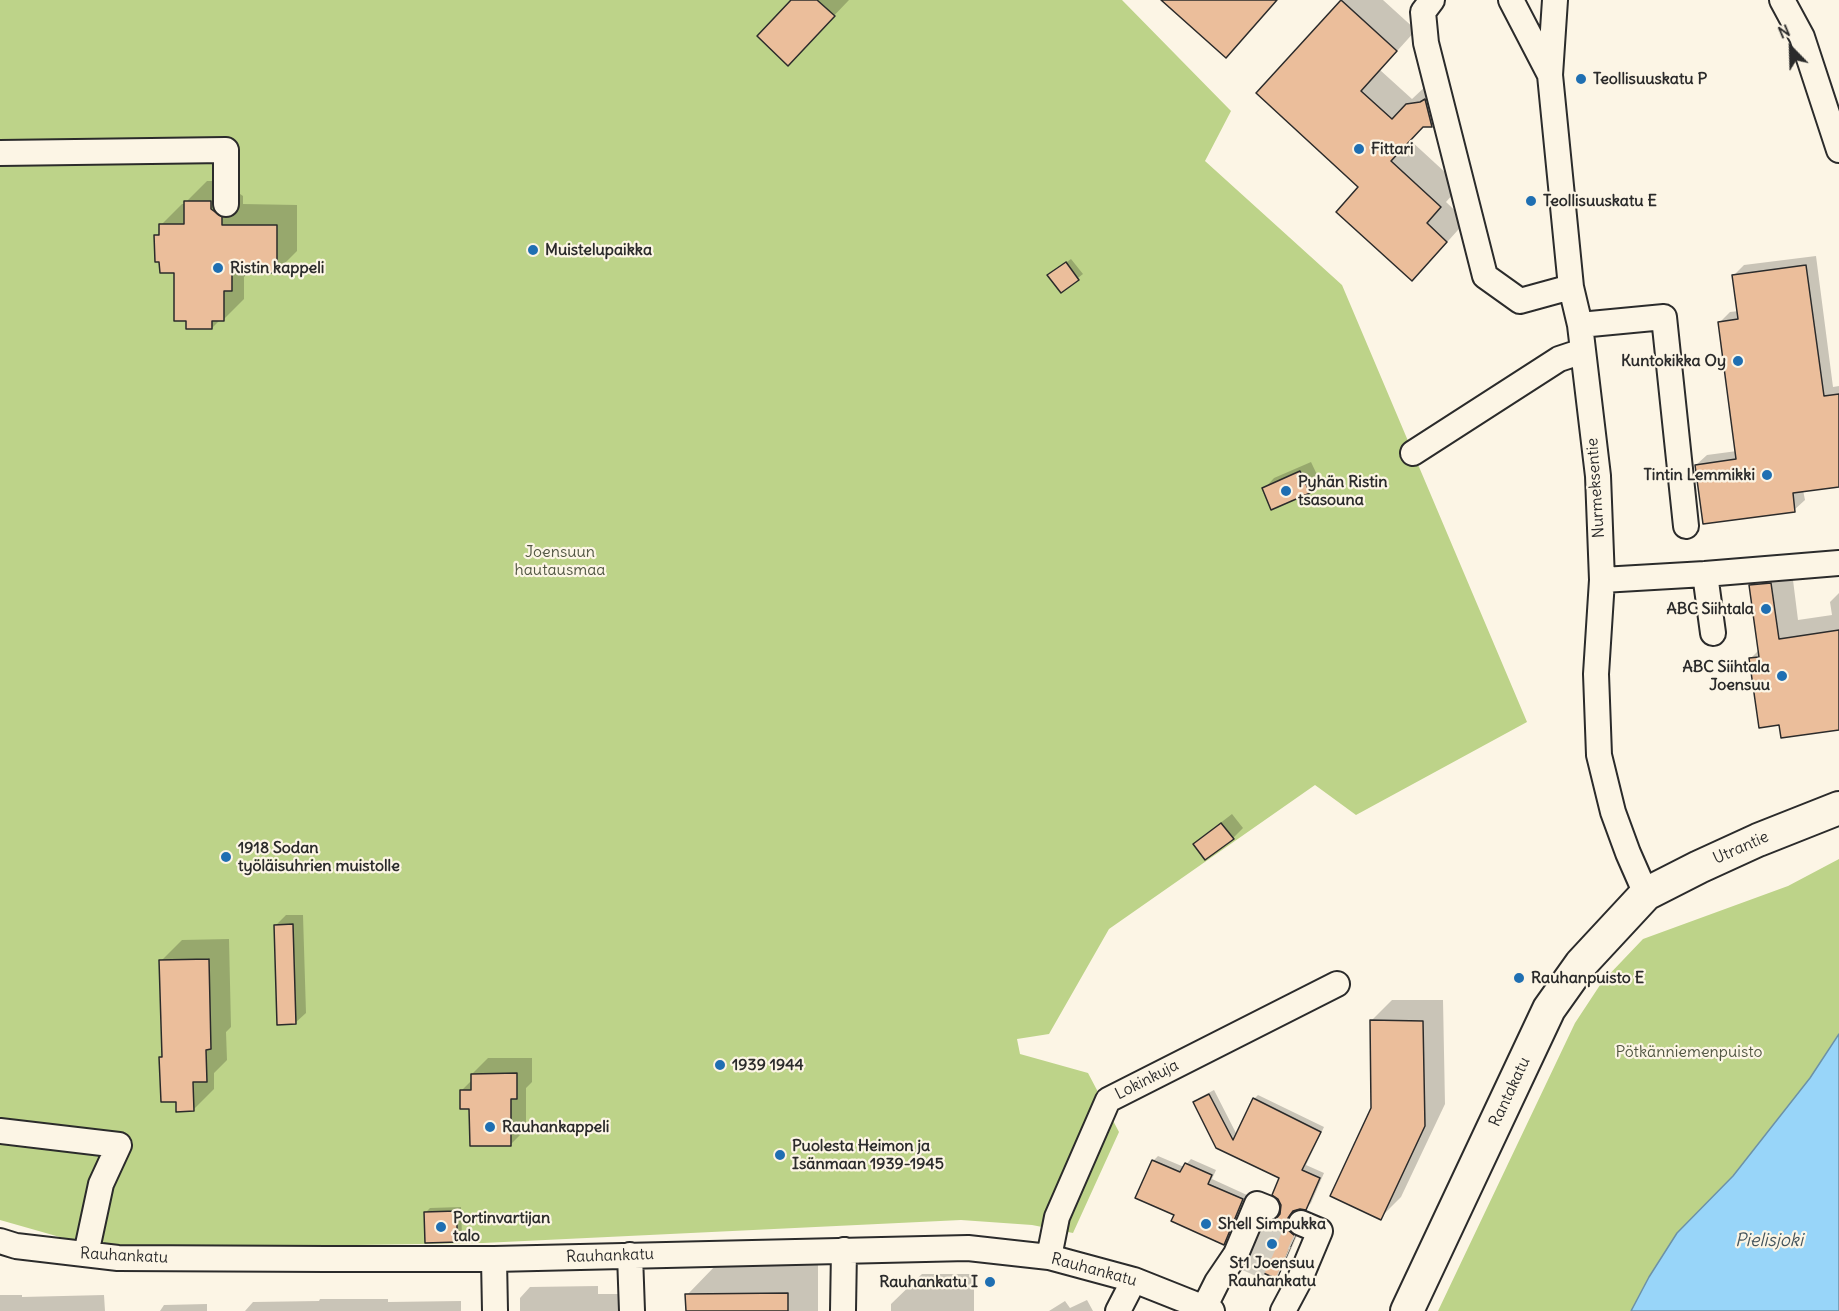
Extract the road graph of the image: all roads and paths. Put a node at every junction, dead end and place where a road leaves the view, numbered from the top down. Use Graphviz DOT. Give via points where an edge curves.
graph roads {
  1 [pos="1432,0"];
  2 [pos="1511,0"];
  3 [pos="1555,0"];
  4 [pos="1782,0"];
  5 [pos="1550,75"];
  6 [pos="1834,113"];
  7 [pos="1839,150"];
  8 [pos="0,153"];
  9 [pos="225,204"];
  10 [pos="1571,287"];
  11 [pos="1580,325"];
  12 [pos="1583,351"];
  13 [pos="1413,453"];
  14 [pos="1686,526"];
  15 [pos="1839,563"];
  16 [pos="1705,574"];
  17 [pos="1602,580"];
  18 [pos="1713,633"];
  19 [pos="1839,808"];
  20 [pos="1646,894"];
  21 [pos="1336,984"];
  22 [pos="0,1131"];
  23 [pos="1253,1227"];
  24 [pos="0,1241"];
  25 [pos="844,1250"];
  26 [pos="86,1254"];
  27 [pos="630,1255"];
  28 [pos="1297,1255"];
  29 [pos="1049,1257"];
  30 [pos="494,1259"];
  31 [pos="1134,1280"];
  32 [pos="1208,1309"];
  33 [pos="495,1311"];
  34 [pos="632,1311"];
  35 [pos="843,1311"];
  36 [pos="1118,1311"];
  37 [pos="1282,1311"];
  38 [pos="1407,1311"];
  1 -- 10 [label="street" via="1423,12 1426,44 1485,276 1520,301"];
  2 -- 5 [label="street, Nurmeksentie"];
  3 -- 5 [label="street, Nurmeksentie"];
  4 -- 6 [label="street"];
  5 -- 10 [label="street, Nurmeksentie"];
  6 -- 7 [label="street"];
  8 -- 9 [label="street" via="226,150"];
  10 -- 11 [label="street, Nurmeksentie"];
  11 -- 12 [label="street, Nurmeksentie"];
  11 -- 14 [label="street" via="1664,317"];
  12 -- 13 [label="street" via="1559,359"];
  12 -- 17 [label="street, Nurmeksentie" via="1598,476"];
  15 -- 16 [label="street"];
  16 -- 17 [label="street"];
  16 -- 18 [label="street"];
  17 -- 20 [label="street, Nurmeksentie" via="1596,674 1599,755 1613,812"];
  19 -- 20 [label="main road, Utrantie" via="1758,840"];
  20 -- 38 [label="main road, Rantakatu" via="1581,964 1549,1009"];
  21 -- 29 [label="street, Lokinkuja" via="1107,1100 1057,1217"];
  22 -- 26 [label="street" via="119,1145 101,1184"];
  23 -- 32 [label="street" via="1217,1282"];
  24 -- 26 [label="street, Rauhankatu"];
  25 -- 27 [label="street, Rauhankatu"];
  25 -- 29 [label="street, Rauhankatu" via="968,1248"];
  25 -- 35 [label="street"];
  26 -- 30 [label="street, Rauhankatu" via="129,1258"];
  27 -- 30 [label="street, Rauhankatu"];
  27 -- 34 [label="street"];
  28 -- 37 [label="street"];
  29 -- 31 [label="street, Rauhankatu"];
  30 -- 33 [label="street"];
  31 -- 32 [label="street, Rauhankatu"];
  31 -- 36 [label="street"];
}
